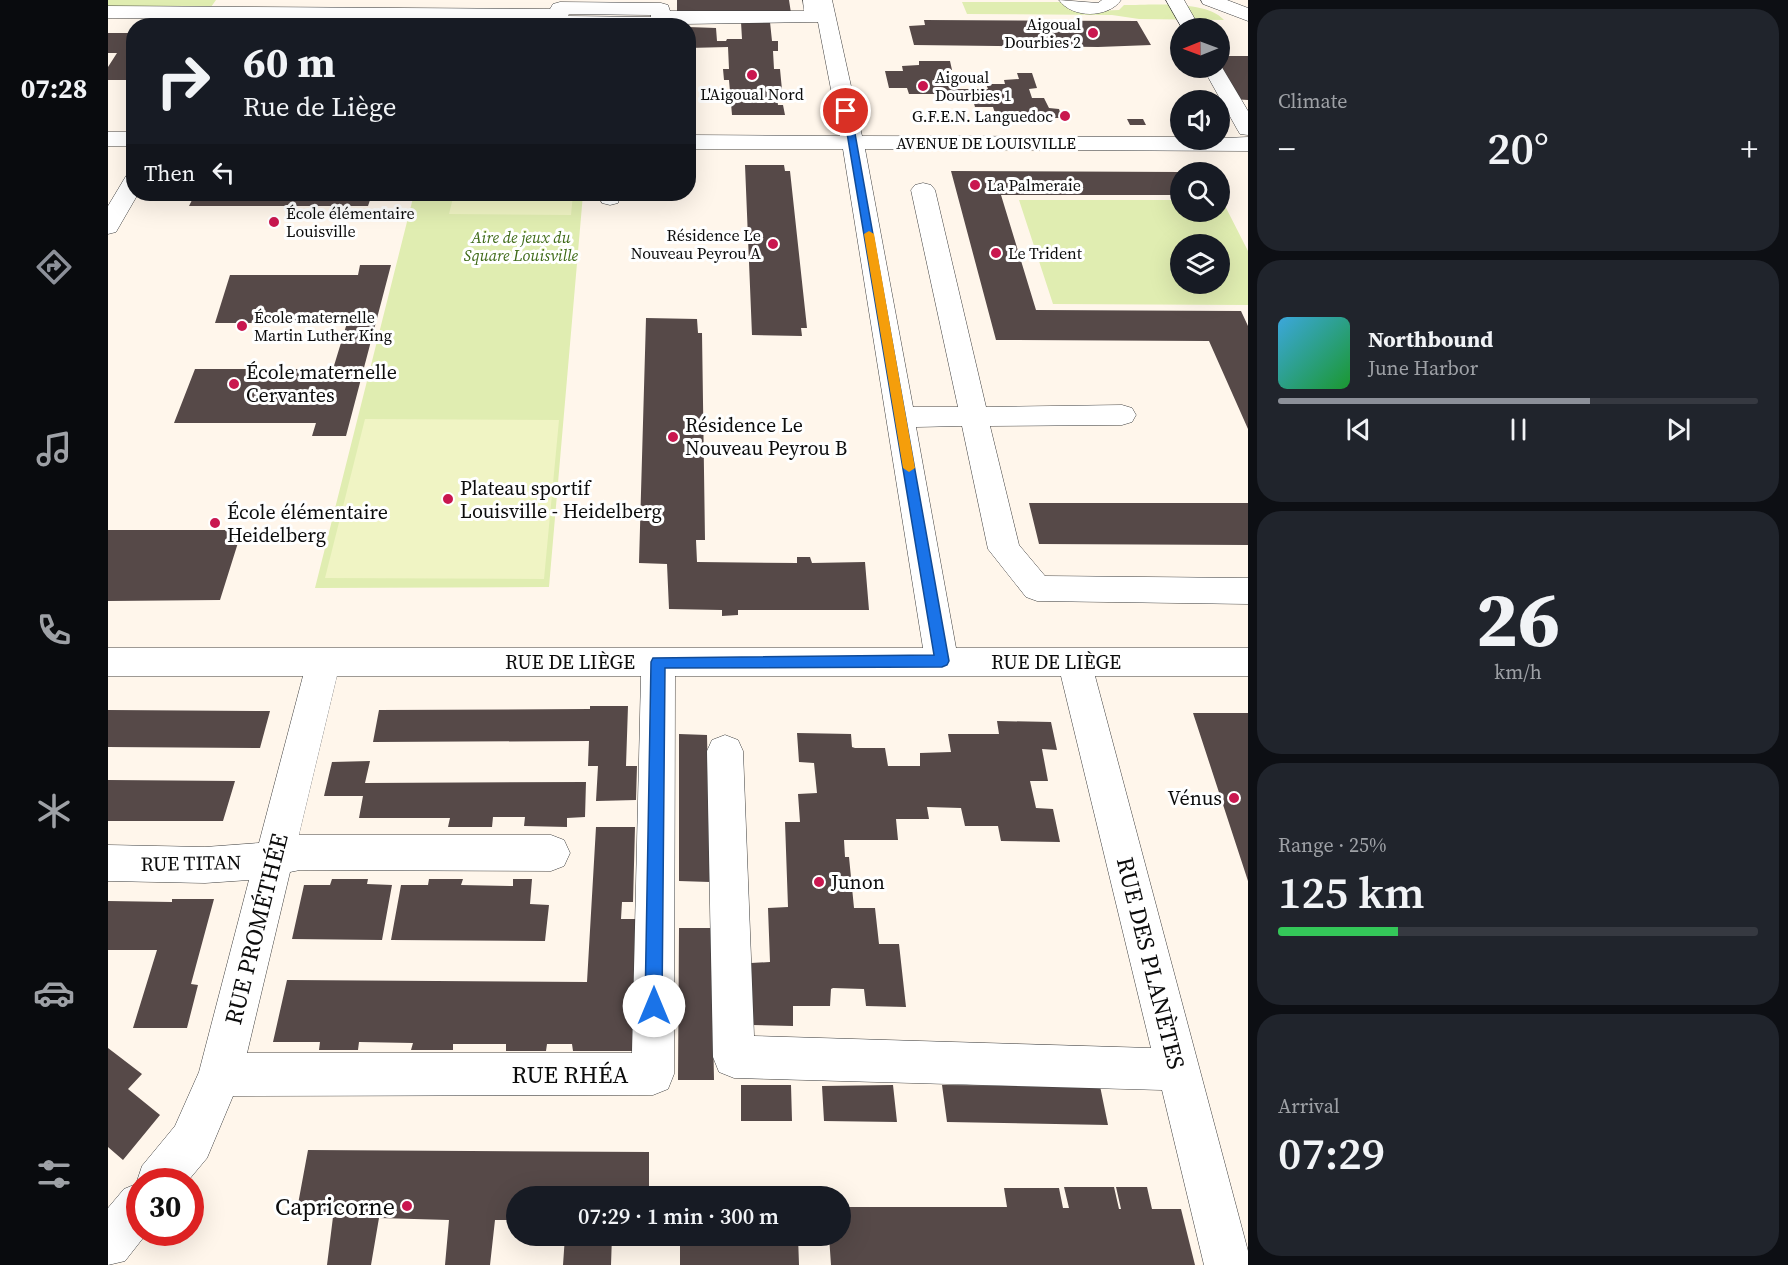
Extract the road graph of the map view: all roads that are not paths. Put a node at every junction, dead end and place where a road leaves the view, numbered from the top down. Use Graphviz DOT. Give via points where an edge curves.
graph roads {
  1 [pos="1068,0"];
  2 [pos="1112,0"];
  3 [pos="1175,0"];
  4 [pos="1210,0"];
  5 [pos="815,1"];
  6 [pos="571,8"];
  7 [pos="108,12"];
  8 [pos="1248,15"];
  9 [pos="1185,18"];
  10 [pos="1219,78"];
  11 [pos="1248,129"];
  12 [pos="108,139"];
  13 [pos="126,139"];
  14 [pos="696,141"];
  15 [pos="853,143"];
  16 [pos="1248,144"];
  17 [pos="923,190"];
  18 [pos="126,195"];
  19 [pos="108,227"];
  20 [pos="1122,415"];
  21 [pos="974,416"];
  22 [pos="899,417"];
  23 [pos="1248,591"];
  24 [pos="942,661"];
  25 [pos="108,662"];
  26 [pos="658,662"];
  27 [pos="1074,662"];
  28 [pos="1248,662"];
  29 [pos="323,663"];
  30 [pos="725,751"];
  31 [pos="551,853"];
  32 [pos="274,860"];
  33 [pos="108,863"];
  34 [pos="1178,1068"];
  35 [pos="220,1075"];
  36 [pos="170,1168"];
  37 [pos="126,1222"];
  38 [pos="108,1244"];
  39 [pos="1228,1265"];
  1 -- 2 [label="street" via="1092,8 1106,6"];
  3 -- 9 [label="street"];
  4 -- 8 [label="street"];
  5 -- 6 [label="street" via="814,17 660,17 661,9"];
  5 -- 15 [label="street"];
  6 -- 7 [label="street"];
  10 -- 11 [label="street"];
  12 -- 13 [label="street"];
  14 -- 15 [label="street, AVENUE DE LOUISVILLE"];
  15 -- 16 [label="street, AVENUE DE LOUISVILLE"];
  15 -- 22 [label="street"];
  17 -- 21 [label="street"];
  18 -- 19 [label="street"];
  20 -- 21 [label="street"];
  21 -- 22 [label="street"];
  21 -- 23 [label="street" via="1004,549 1037,588"];
  22 -- 24 [label="street"];
  24 -- 26 [label="street, RUE DE LIÈGE"];
  24 -- 27 [label="street, RUE DE LIÈGE"];
  25 -- 29 [label="street, RUE DE LIÈGE"];
  26 -- 29 [label="street, RUE DE LIÈGE"];
  26 -- 35 [label="street, RUE RHÉA" via="653,1074"];
  27 -- 28 [label="street, RUE DE LIÈGE"];
  27 -- 34 [label="street, RUE DES PLANÈTES"];
  29 -- 32 [label="street, RUE PROMÉTHÉE"];
  30 -- 34 [label="street" via="734,1057"];
  31 -- 32 [label="street, RUE TITAN" via="300,852"];
  32 -- 33 [label="street, RUE TITAN"];
  32 -- 35 [label="street, RUE PROMÉTHÉE"];
  34 -- 39 [label="street, RUE DES PLANÈTES"];
  35 -- 36 [label="street, RUE PROMÉTHÉE" via="191,1142"];
  37 -- 38 [label="street"];
}
